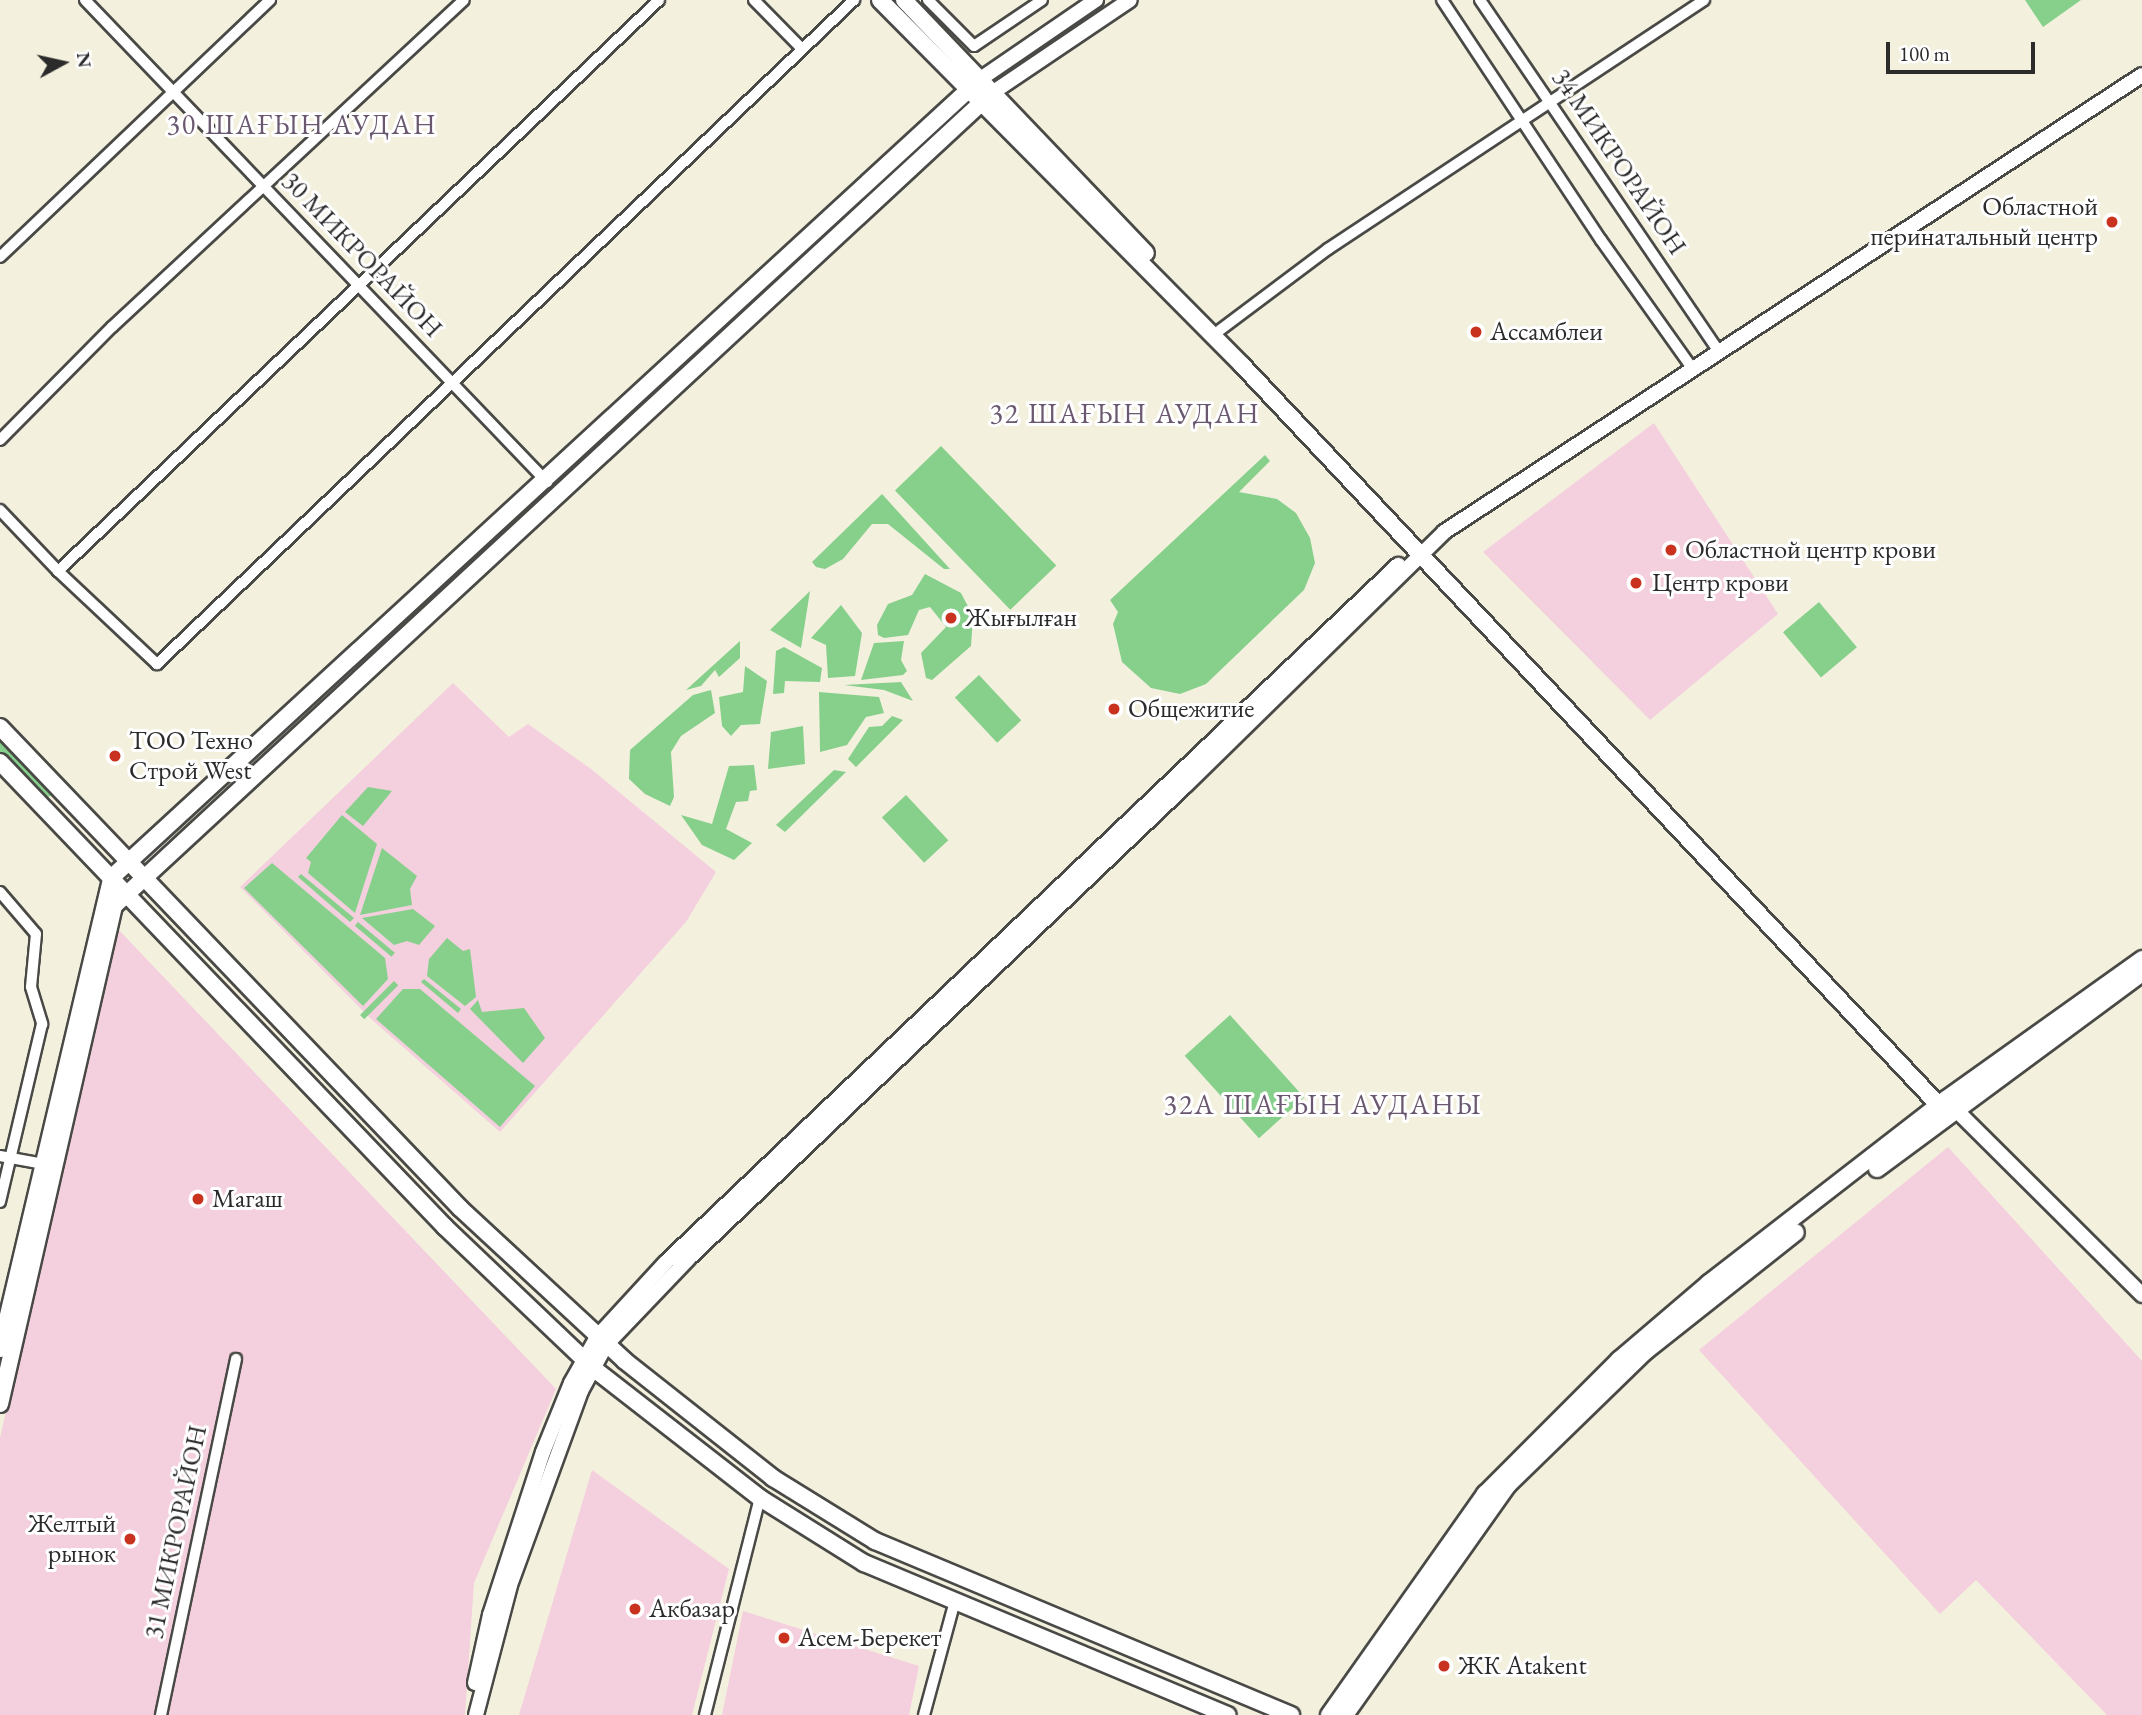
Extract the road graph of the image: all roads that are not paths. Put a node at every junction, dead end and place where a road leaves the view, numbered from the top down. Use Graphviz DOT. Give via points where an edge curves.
graph roads {
  1 [pos="85,0"];
  2 [pos="270,0"];
  3 [pos="464,0"];
  4 [pos="659,0"];
  5 [pos="754,0"];
  6 [pos="853,0"];
  7 [pos="880,0"];
  8 [pos="904,0"];
  9 [pos="928,0"];
  10 [pos="1042,0"];
  11 [pos="1096,0"];
  12 [pos="1130,0"];
  13 [pos="1442,0"];
  14 [pos="1480,0"];
  15 [pos="1704,0"];
  16 [pos="945,17"];
  17 [pos="932,30"];
  18 [pos="801,48"];
  19 [pos="2142,75"];
  20 [pos="974,84"];
  21 [pos="173,92"];
  22 [pos="987,97"];
  23 [pos="1551,103"];
  24 [pos="1523,121"];
  25 [pos="265,188"];
  26 [pos="0,257"];
  27 [pos="359,287"];
  28 [pos="1220,330"];
  29 [pos="1718,350"];
  30 [pos="1692,368"];
  31 [pos="453,382"];
  32 [pos="0,440"];
  33 [pos="547,482"];
  34 [pos="0,510"];
  35 [pos="1421,549"];
  36 [pos="58,571"];
  37 [pos="0,727"];
  38 [pos="0,762"];
  39 [pos="65,795"];
  40 [pos="47,812"];
  41 [pos="129,860"];
  42 [pos="144,876"];
  43 [pos="111,878"];
  44 [pos="0,891"];
  45 [pos="125,893"];
  46 [pos="2142,959"];
  47 [pos="2142,973"];
  48 [pos="1947,1107"];
  49 [pos="5,1157"];
  50 [pos="47,1164"];
  51 [pos="0,1202"];
  52 [pos="2142,1295"];
  53 [pos="601,1341"];
  54 [pos="0,1349"];
  55 [pos="236,1359"];
  56 [pos="588,1363"];
  57 [pos="0,1404"];
  58 [pos="774,1478"];
  59 [pos="760,1498"];
  60 [pos="955,1601"];
  61 [pos="161,1715"];
  62 [pos="468,1715"];
  63 [pos="476,1715"];
  64 [pos="705,1715"];
  65 [pos="924,1715"];
  66 [pos="1228,1715"];
  67 [pos="1291,1715"];
  68 [pos="1329,1715"];
  69 [pos="1345,1715"];
  1 -- 21 [label="street, 30 МИКРОРАЙОН"];
  2 -- 21 [label="street"];
  3 -- 25 [label="street"];
  4 -- 27 [label="street"];
  5 -- 18 [label="street"];
  6 -- 18 [label="street"];
  7 -- 20 [label="main road"];
  8 -- 17 [label="main road"];
  9 -- 16 [label="street"];
  10 -- 16 [label="street" via="974,46"];
  11 -- 20 [label="street"];
  12 -- 22 [label="street"];
  13 -- 24 [label="street"];
  14 -- 23 [label="street, 34 МИКРОРАЙОН"];
  15 -- 23 [label="street"];
  16 -- 17 [label="street"];
  17 -- 20 [label="main road"];
  18 -- 31 [label="street"];
  19 -- 29 [label="street"];
  20 -- 22 [label="main road"];
  20 -- 33 [label="main road"];
  21 -- 25 [label="street, 30 МИКРОРАЙОН"];
  21 -- 26 [label="street"];
  22 -- 28 [label="main road"];
  22 -- 35 [label="main road"];
  22 -- 42 [label="main road"];
  23 -- 24 [label="street"];
  23 -- 29 [label="street, 34 МИКРОРАЙОН"];
  24 -- 28 [label="street" via="1281,281"];
  24 -- 30 [label="street"];
  25 -- 27 [label="street, 30 МИКРОРАЙОН"];
  25 -- 32 [label="street" via="112,327"];
  27 -- 31 [label="street, 30 МИКРОРАЙОН"];
  27 -- 36 [label="street"];
  28 -- 35 [label="main road"];
  29 -- 30 [label="street"];
  30 -- 35 [label="street"];
  31 -- 33 [label="street, 30 МИКРОРАЙОН"];
  31 -- 36 [label="street" via="158,664"];
  33 -- 41 [label="main road"];
  34 -- 36 [label="street"];
  35 -- 48 [label="main road"];
  35 -- 53 [label="street"];
  37 -- 39 [label="main road"];
  38 -- 40 [label="main road"];
  39 -- 40 [label="main road"];
  39 -- 41 [label="main road"];
  40 -- 43 [label="main road"];
  41 -- 42 [label="main road"];
  41 -- 43 [label="main road"];
  42 -- 45 [label="main road"];
  42 -- 53 [label="main road" via="456,1203"];
  43 -- 45 [label="main road"];
  43 -- 50 [label="main road"];
  44 -- 49 [label="street" via="36,934 31,988 42,1024"];
  45 -- 50 [label="main road" via="114,906"];
  45 -- 56 [label="main road" via="445,1227"];
  46 -- 48 [label="main road"];
  47 -- 48 [label="main road"];
  48 -- 52 [label="street"];
  48 -- 68 [label="main road" via="1655,1327 1537,1438 1485,1494"];
  48 -- 69 [label="main road" via="1646,1351 1517,1476 1463,1543"];
  49 -- 50 [label="street"];
  49 -- 51 [label="street"];
  50 -- 54 [label="main road"];
  50 -- 57 [label="main road"];
  53 -- 56 [label="street"];
  53 -- 58 [label="main road"];
  55 -- 61 [label="street, 31 МИКРОРАЙОН"];
  56 -- 59 [label="main road"];
  56 -- 62 [label="street" via="542,1451 490,1615"];
  56 -- 63 [label="street" via="510,1585"];
  58 -- 59 [label="main road"];
  58 -- 67 [label="main road" via="875,1541"];
  59 -- 60 [label="main road" via="864,1563"];
  59 -- 64 [label="street"];
  60 -- 65 [label="street"];
  60 -- 66 [label="main road"];
}
